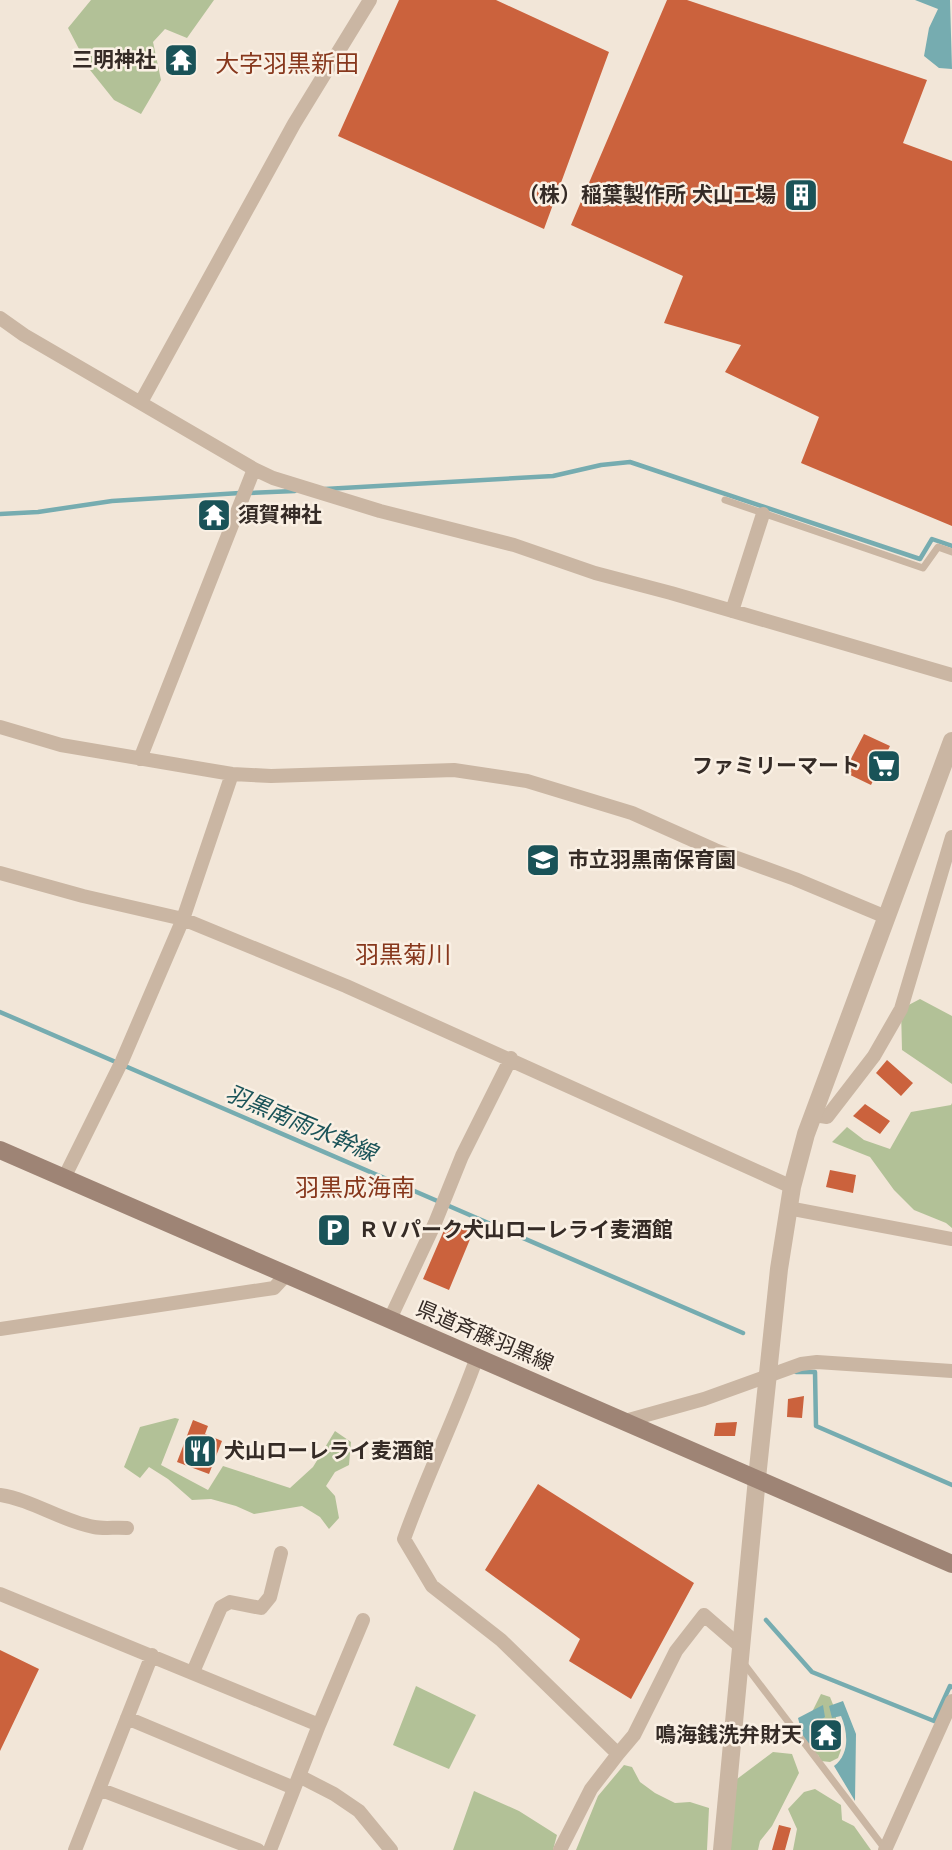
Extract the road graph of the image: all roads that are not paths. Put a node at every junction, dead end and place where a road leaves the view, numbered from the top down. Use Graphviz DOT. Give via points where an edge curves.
graph roads {
  1 [pos="370,0"];
  2 [pos="0,318"];
  3 [pos="141,402"];
  4 [pos="254,469"];
  5 [pos="725,500"];
  6 [pos="763,514"];
  7 [pos="952,552"];
  8 [pos="732,611"];
  9 [pos="952,675"];
  10 [pos="0,727"];
  11 [pos="952,741"];
  12 [pos="140,759"];
  13 [pos="232,774"];
  14 [pos="952,837"];
  15 [pos="949,856"];
  16 [pos="0,873"];
  17 [pos="886,918"];
  18 [pos="183,919"];
  19 [pos="511,1058"];
  20 [pos="814,1115"];
  21 [pos="0,1150"];
  22 [pos="64,1178"];
  23 [pos="792,1187"];
  24 [pos="788,1208"];
  25 [pos="952,1239"];
  26 [pos="287,1274"];
  27 [pos="390,1319"];
  28 [pos="0,1329"];
  29 [pos="477,1357"];
  30 [pos="952,1370"];
  31 [pos="768,1374"];
  32 [pos="625,1421"];
  33 [pos="757,1478"];
  34 [pos="0,1495"];
  35 [pos="127,1528"];
  36 [pos="281,1553"];
  37 [pos="952,1564"];
  38 [pos="0,1594"];
  39 [pos="363,1620"];
  40 [pos="740,1652"];
  41 [pos="152,1655"];
  42 [pos="193,1672"];
  43 [pos="952,1701"];
  44 [pos="127,1718"];
  45 [pos="319,1724"];
  46 [pos="618,1754"];
  47 [pos="297,1782"];
  48 [pos="99,1789"];
  49 [pos="885,1849"];
  50 [pos="75,1850"];
  51 [pos="258,1850"];
  52 [pos="270,1850"];
  53 [pos="391,1850"];
  54 [pos="560,1850"];
  55 [pos="722,1850"];
  1 -- 3 [label="street" via="294,124"];
  2 -- 3 [label="street"];
  3 -- 4 [label="street"];
  4 -- 8 [label="street" via="380,511 514,545"];
  4 -- 12 [label="street"];
  5 -- 6 [label="lane"];
  6 -- 7 [label="lane" via="923,568 938,547"];
  6 -- 8 [label="street"];
  8 -- 9 [label="street"];
  10 -- 12 [label="street" via="61,745"];
  11 -- 17 [label="street"];
  12 -- 13 [label="street"];
  13 -- 17 [label="street" via="454,770 527,781 632,813"];
  13 -- 18 [label="street"];
  14 -- 15 [label="street"];
  15 -- 20 [label="street" via="901,1009 874,1056 827,1117"];
  16 -- 18 [label="street"];
  17 -- 20 [label="street"];
  18 -- 19 [label="street"];
  18 -- 22 [label="street" via="120,1065"];
  19 -- 23 [label="street"];
  19 -- 27 [label="street"];
  20 -- 23 [label="street"];
  21 -- 22 [label="main road, 県道斉藤羽黒線"];
  22 -- 26 [label="main road, 県道斉藤羽黒線"];
  23 -- 24 [label="street"];
  24 -- 25 [label="street"];
  24 -- 31 [label="street"];
  26 -- 27 [label="main road, 県道斉藤羽黒線"];
  26 -- 28 [label="street" via="274,1288"];
  27 -- 29 [label="main road, 県道斉藤羽黒線"];
  29 -- 32 [label="main road, 県道斉藤羽黒線"];
  29 -- 46 [label="street" via="404,1539 432,1586 501,1640"];
  30 -- 31 [label="street" via="817,1362"];
  31 -- 32 [label="street" via="704,1399"];
  31 -- 33 [label="street"];
  32 -- 33 [label="main road, 県道斉藤羽黒線"];
  33 -- 37 [label="main road, 県道斉藤羽黒線"];
  33 -- 40 [label="street"];
  34 -- 35 [label="street" via="21,1498 96,1528"];
  36 -- 42 [label="street" via="270,1597 261,1608 230,1602 221,1606"];
  38 -- 41 [label="street"];
  39 -- 45 [label="street"];
  40 -- 46 [label="street" via="704,1615 676,1651 634,1735"];
  40 -- 49 [label="lane"];
  40 -- 55 [label="street"];
  41 -- 42 [label="street"];
  41 -- 44 [label="street"];
  42 -- 45 [label="street"];
  43 -- 49 [label="street"];
  44 -- 47 [label="street"];
  44 -- 48 [label="street"];
  45 -- 47 [label="street"];
  46 -- 54 [label="street" via="591,1789"];
  47 -- 52 [label="street"];
  47 -- 53 [label="street" via="334,1794 359,1811"];
  48 -- 50 [label="street"];
  48 -- 51 [label="street"];
}
